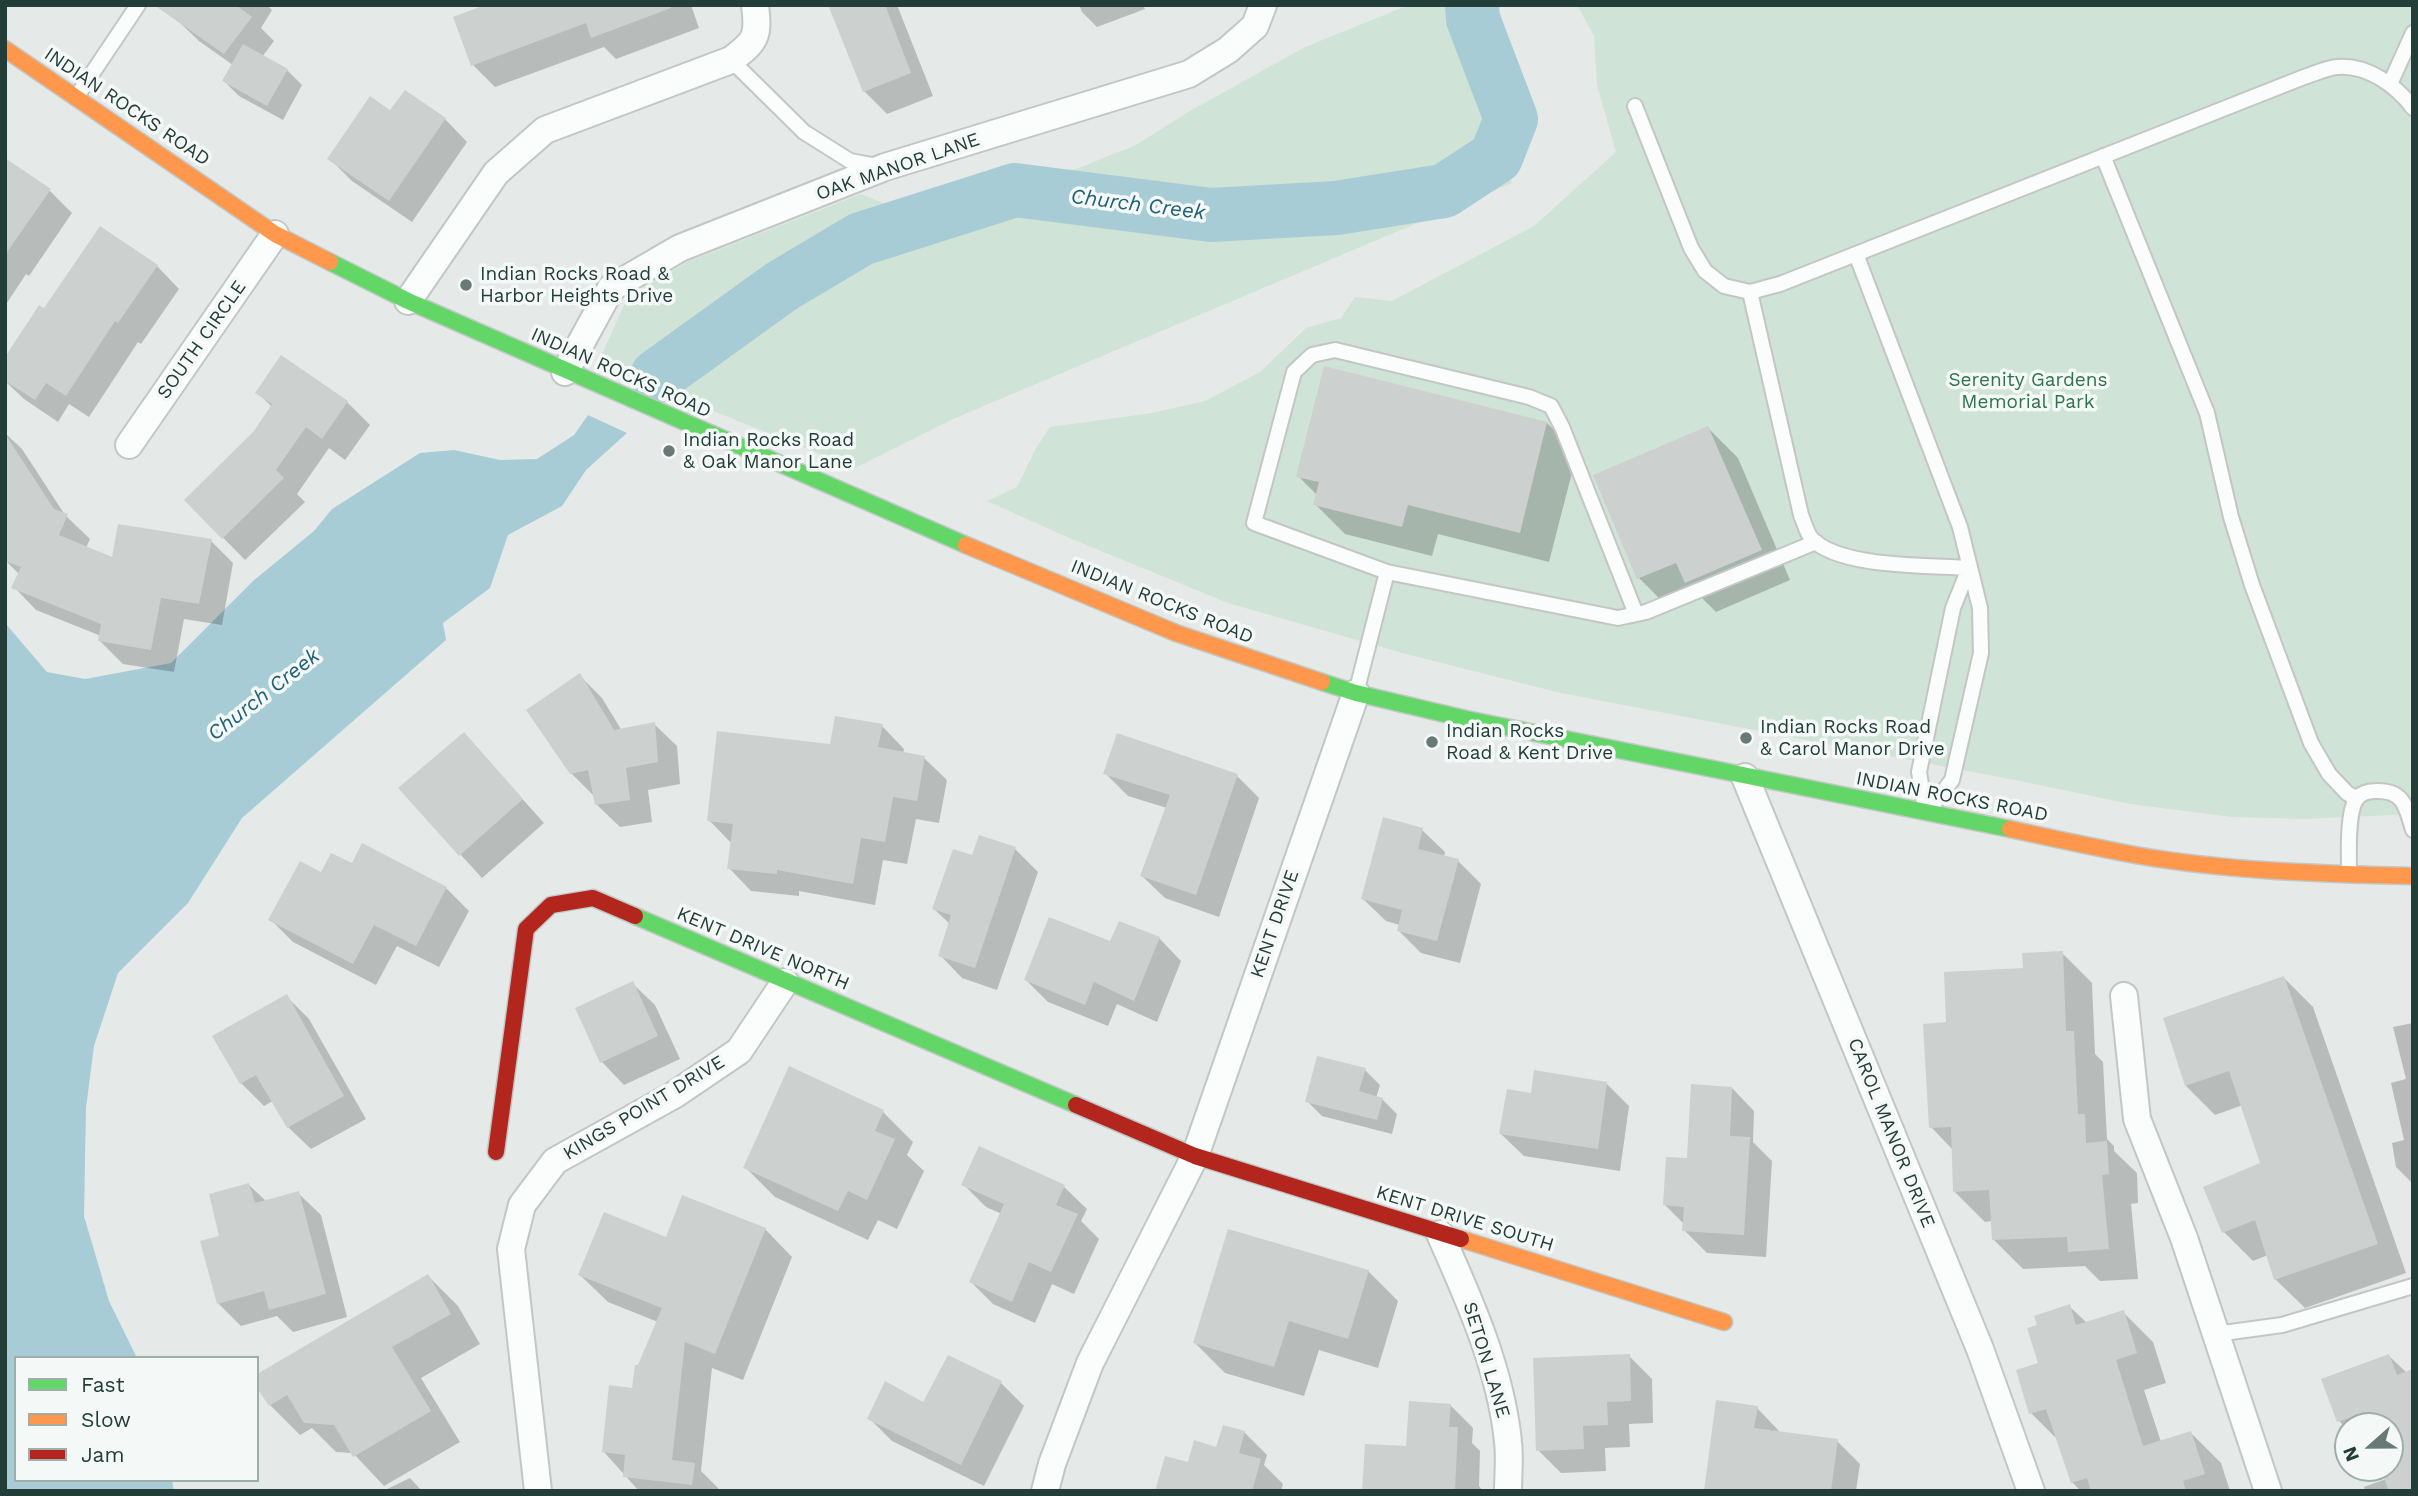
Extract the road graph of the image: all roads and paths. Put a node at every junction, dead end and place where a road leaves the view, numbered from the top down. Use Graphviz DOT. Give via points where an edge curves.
graph roads {
  1 [pos="138,5"];
  2 [pos="755,5"];
  3 [pos="1263,5"];
  4 [pos="2413,33"];
  5 [pos="5,49"];
  6 [pos="731,60"];
  7 [pos="2390,84"];
  8 [pos="76,98"];
  9 [pos="1635,106"];
  10 [pos="2413,108"];
  11 [pos="2103,156"];
  12 [pos="885,167"];
  13 [pos="275,234"];
  14 [pos="1856,254"];
  15 [pos="1750,292"];
  16 [pos="408,301"];
  17 [pos="565,372"];
  18 [pos="129,445"];
  19 [pos="1816,542"];
  20 [pos="1969,568"];
  21 [pos="1387,572"];
  22 [pos="1636,614"];
  23 [pos="1356,693"];
  24 [pos="1745,777"];
  25 [pos="2357,799"];
  26 [pos="1926,814"];
  27 [pos="2413,830"];
  28 [pos="2348,876"];
  29 [pos="2413,876"];
  30 [pos="785,982"];
  31 [pos="2124,996"];
  32 [pos="496,1152"];
  33 [pos="1195,1156"];
  34 [pos="1440,1234"];
  35 [pos="2413,1286"];
  36 [pos="1724,1322"];
  37 [pos="2216,1334"];
  38 [pos="538,1491"];
  39 [pos="1045,1491"];
  40 [pos="1508,1491"];
  41 [pos="2031,1491"];
  42 [pos="2268,1491"];
  1 -- 8 [label="lane"];
  2 -- 6 [label="street" via="758,28 751,45"];
  3 -- 12 [label="street, OAK MANOR LANE" via="1255,26 1228,50 1189,74"];
  4 -- 7 [label="lane"];
  5 -- 8 [label="street, INDIAN ROCKS ROAD"];
  6 -- 12 [label="lane" via="804,132 850,161"];
  6 -- 16 [label="street" via="545,130 496,173"];
  7 -- 10 [label="lane"];
  7 -- 11 [label="lane" via="2366,71 2337,67"];
  8 -- 13 [label="street, INDIAN ROCKS ROAD"];
  9 -- 15 [label="lane" via="1691,248 1705,271 1724,286"];
  11 -- 14 [label="lane"];
  11 -- 25 [label="lane" via="2207,413 2252,585 2311,743 2329,774"];
  12 -- 17 [label="street, OAK MANOR LANE" via="680,248 611,288"];
  13 -- 16 [label="street, INDIAN ROCKS ROAD"];
  13 -- 18 [label="street, SOUTH CIRCLE"];
  14 -- 15 [label="lane"];
  14 -- 20 [label="lane" via="1960,527"];
  15 -- 19 [label="lane" via="1801,515"];
  16 -- 17 [label="street, INDIAN ROCKS ROAD"];
  17 -- 23 [label="street, INDIAN ROCKS ROAD" via="1176,633"];
  19 -- 20 [label="lane" via="1827,551 1858,560"];
  19 -- 22 [label="lane"];
  20 -- 26 [label="lane" via="1953,608 1919,772"];
  20 -- 26 [label="lane" via="1980,608 1981,653 1952,780"];
  21 -- 22 [label="lane" via="1618,618"];
  21 -- 22 [label="lane" via="1254,523 1294,372 1312,355 1335,350 1551,406"];
  21 -- 23 [label="lane"];
  23 -- 24 [label="street, INDIAN ROCKS ROAD"];
  23 -- 33 [label="street, KENT DRIVE"];
  24 -- 26 [label="street, INDIAN ROCKS ROAD"];
  24 -- 41 [label="street, CAROL MANOR DRIVE" via="1980,1349"];
  25 -- 27 [label="lane" via="2367,791 2397,794"];
  25 -- 28 [label="lane"];
  26 -- 28 [label="street, INDIAN ROCKS ROAD" via="2137,856"];
  28 -- 29 [label="street, INDIAN ROCKS ROAD"];
  30 -- 32 [label="street, KENT DRIVE NORTH" via="593,898 551,905 526,929"];
  30 -- 33 [label="street, KENT DRIVE NORTH"];
  30 -- 38 [label="street, KINGS POINT DRIVE" via="739,1051 674,1095 555,1161 522,1205 511,1249"];
  31 -- 37 [label="street" via="2137,1119"];
  33 -- 34 [label="street, KENT DRIVE SOUTH"];
  33 -- 39 [label="street" via="1090,1363"];
  34 -- 36 [label="street, KENT DRIVE SOUTH"];
  34 -- 40 [label="street, SETON LANE" via="1494,1375 1509,1445"];
  35 -- 37 [label="lane" via="2282,1325"];
  37 -- 42 [label="street"];
}
